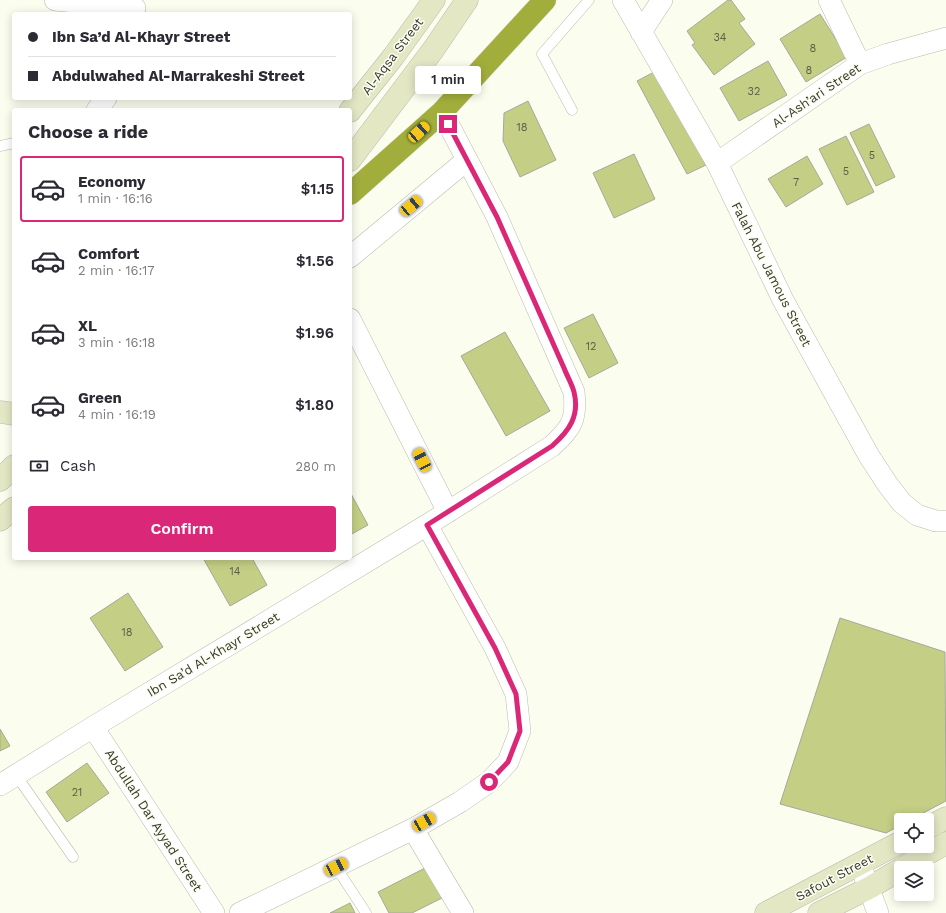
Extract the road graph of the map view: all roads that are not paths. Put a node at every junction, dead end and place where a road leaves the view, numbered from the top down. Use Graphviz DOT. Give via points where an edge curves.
graph roads {
  1 [pos="55,0"];
  2 [pos="434,0"];
  3 [pos="467,0"];
  4 [pos="545,0"];
  5 [pos="589,0"];
  6 [pos="623,0"];
  7 [pos="662,0"];
  8 [pos="829,0"];
  9 [pos="135,7"];
  10 [pos="641,32"];
  11 [pos="946,38"];
  12 [pos="860,64"];
  13 [pos="352,108"];
  14 [pos="572,110"];
  15 [pos="442,112"];
  16 [pos="12,143"];
  17 [pos="0,146"];
  18 [pos="352,157"];
  19 [pos="467,160"];
  20 [pos="716,163"];
  21 [pos="352,192"];
  22 [pos="352,255"];
  23 [pos="352,323"];
  24 [pos="0,412"];
  25 [pos="12,414"];
  26 [pos="12,468"];
  27 [pos="0,480"];
  28 [pos="12,510"];
  29 [pos="448,512"];
  30 [pos="0,520"];
  31 [pos="946,521"];
  32 [pos="427,525"];
  33 [pos="93,727"];
  34 [pos="8,780"];
  35 [pos="946,818"];
  36 [pos="934,824"];
  37 [pos="412,829"];
  38 [pos="946,844"];
  39 [pos="894,846"];
  40 [pos="73,857"];
  41 [pos="916,861"];
  42 [pos="860,864"];
  43 [pos="336,867"];
  44 [pos="894,874"];
  45 [pos="869,888"];
  46 [pos="214,913"];
  47 [pos="240,913"];
  48 [pos="366,913"];
  49 [pos="463,913"];
  50 [pos="766,913"];
  51 [pos="819,913"];
  52 [pos="878,913"];
  1 -- 9 [label="street"];
  2 -- 13 [label="main road, Al-Aqsa Street"];
  3 -- 18 [label="main road"];
  4 -- 15 [label="highway"];
  5 -- 14 [label="lane" via="542,54"];
  6 -- 10 [label="street, Falah Abu Jamous Street"];
  7 -- 10 [label="street"];
  8 -- 12 [label="street"];
  10 -- 20 [label="street, Falah Abu Jamous Street"];
  11 -- 12 [label="street, Al-Ash’ari Street"];
  12 -- 20 [label="street, Al-Ash’ari Street"];
  15 -- 19 [label="street"];
  15 -- 21 [label="highway"];
  16 -- 17 [label="lane"];
  19 -- 22 [label="street"];
  19 -- 29 [label="street, Ibn Sa’d Al-Khayr Street" via="497,217 574,392 575,405 572,423 552,446"];
  20 -- 31 [label="street, Falah Abu Jamous Street" via="783,300 869,456 902,503 917,515 936,521"];
  23 -- 29 [label="street"];
  24 -- 25 [label="main road"];
  26 -- 27 [label="main road"];
  28 -- 30 [label="main road"];
  29 -- 32 [label="street, Ibn Sa’d Al-Khayr Street"];
  32 -- 33 [label="street, Ibn Sa’d Al-Khayr Street"];
  32 -- 37 [label="street" via="495,648 516,694 520,731 508,762 489,782"];
  33 -- 34 [label="street, Ibn Sa’d Al-Khayr Street"];
  33 -- 46 [label="street, Abdullah Dar Ayyad Street"];
  34 -- 40 [label="lane"];
  35 -- 36 [label="main road"];
  37 -- 43 [label="street"];
  37 -- 49 [label="street"];
  38 -- 41 [label="main road, Safout Street"];
  39 -- 42 [label="main road, Safout Street"];
  42 -- 45 [label="street"];
  42 -- 50 [label="main road, Safout Street"];
  43 -- 47 [label="street"];
  43 -- 48 [label="lane"];
  44 -- 45 [label="main road, Safout Street"];
  45 -- 51 [label="main road, Safout Street"];
  45 -- 52 [label="street"];
}
